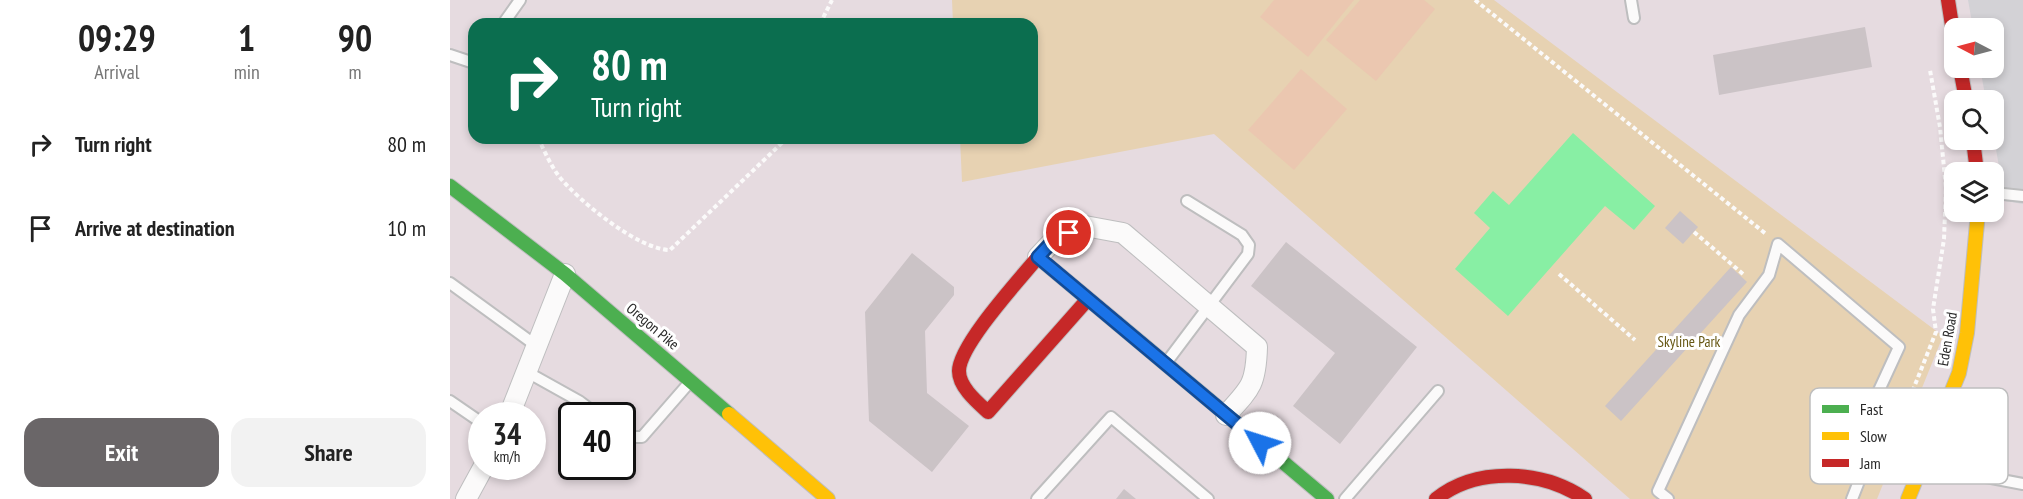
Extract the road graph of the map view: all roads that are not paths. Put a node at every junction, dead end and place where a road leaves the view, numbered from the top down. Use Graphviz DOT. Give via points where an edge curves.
graph roads {
  1 [pos="520,0"];
  2 [pos="1631,0"];
  3 [pos="1948,0"];
  4 [pos="507,18"];
  5 [pos="1634,18"];
  6 [pos="1951,18"];
  7 [pos="450,55"];
  8 [pos="468,61"];
  9 [pos="450,186"];
  10 [pos="2004,194"];
  11 [pos="2023,196"];
  12 [pos="1187,201"];
  13 [pos="1977,222"];
  14 [pos="1038,257"];
  15 [pos="565,274"];
  16 [pos="450,283"];
  17 [pos="1088,299"];
  18 [pos="1212,306"];
  19 [pos="538,347"];
  20 [pos="1166,364"];
  21 [pos="527,372"];
  22 [pos="692,380"];
  23 [pos="1880,388"];
  24 [pos="1952,388"];
  25 [pos="1438,391"];
  26 [pos="450,401"];
  27 [pos="515,402"];
  28 [pos="580,402"];
  29 [pos="468,413"];
  30 [pos="1226,415"];
  31 [pos="636,437"];
  32 [pos="476,480"];
  33 [pos="2008,481"];
  34 [pos="1858,484"];
  35 [pos="1915,484"];
  36 [pos="2023,484"];
  37 [pos="466,499"];
  38 [pos="828,499"];
  39 [pos="1037,499"];
  40 [pos="1208,499"];
  41 [pos="1327,499"];
  42 [pos="1345,499"];
  43 [pos="1436,499"];
  44 [pos="1585,499"];
  45 [pos="1668,499"];
  46 [pos="1852,499"];
  47 [pos="1908,499"];
  1 -- 4 [label="lane"];
  2 -- 5 [label="lane"];
  3 -- 6 [label="street"];
  7 -- 8 [label="lane"];
  9 -- 15 [label="street, Oregon Pike"];
  10 -- 11 [label="lane"];
  12 -- 18 [label="lane" via="1242,235 1249,245 1248,254"];
  13 -- 24 [label="street, Eden Road" via="1968,322"];
  14 -- 17 [label="street"];
  14 -- 17 [label="street" via="964,350 959,370 970,394 988,412"];
  14 -- 18 [label="street" via="1053,241 1085,226 1123,233"];
  15 -- 19 [label="street"];
  15 -- 22 [label="street, Oregon Pike"];
  16 -- 19 [label="lane"];
  17 -- 20 [label="street"];
  18 -- 20 [label="lane"];
  18 -- 30 [label="street" via="1257,347 1257,376"];
  19 -- 21 [label="street"];
  20 -- 30 [label="street"];
  21 -- 27 [label="street"];
  21 -- 28 [label="lane"];
  22 -- 31 [label="lane" via="642,437"];
  22 -- 38 [label="street, Oregon Pike"];
  23 -- 45 [label="lane" via="1899,347 1778,244 1769,275 1739,315 1658,491"];
  25 -- 42 [label="lane"];
  26 -- 29 [label="lane"];
  30 -- 41 [label="street"];
  32 -- 37 [label="street"];
  33 -- 36 [label="lane"];
  34 -- 46 [label="lane"];
  35 -- 47 [label="street, Eden Road"];
  39 -- 40 [label="lane" via="1111,417"];
  43 -- 44 [label="street" via="1467,480 1531,477 1561,485"];
}
